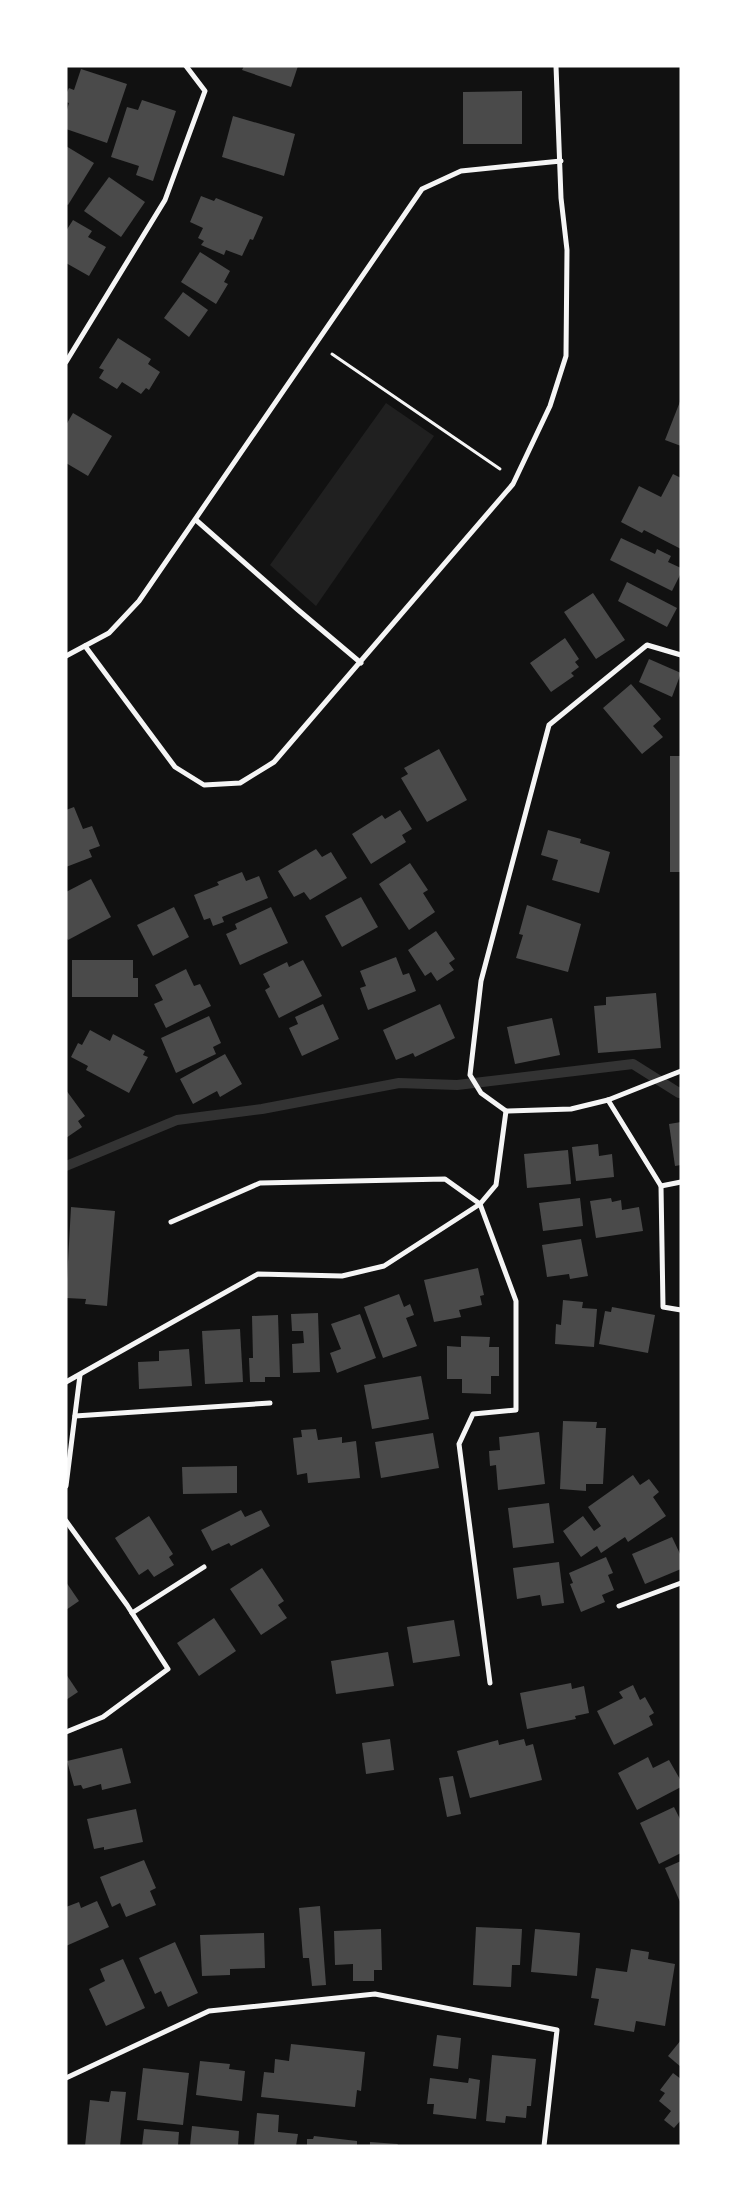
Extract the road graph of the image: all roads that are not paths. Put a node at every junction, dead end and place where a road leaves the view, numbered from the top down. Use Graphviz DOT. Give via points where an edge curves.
graph roads {
  1 [pos="186,66"];
  2 [pos="556,66"];
  3 [pos="560,161"];
  4 [pos="66,362"];
  5 [pos="196,520"];
  6 [pos="85,646"];
  7 [pos="66,656"];
  8 [pos="681,656"];
  9 [pos="361,662"];
  10 [pos="681,1071"];
  11 [pos="608,1100"];
  12 [pos="506,1111"];
  13 [pos="681,1182"];
  14 [pos="661,1186"];
  15 [pos="480,1204"];
  16 [pos="171,1222"];
  17 [pos="681,1310"];
  18 [pos="80,1375"];
  19 [pos="66,1382"];
  20 [pos="270,1403"];
  21 [pos="75,1416"];
  22 [pos="66,1486"];
  23 [pos="66,1521"];
  24 [pos="204,1567"];
  25 [pos="681,1584"];
  26 [pos="619,1606"];
  27 [pos="132,1613"];
  28 [pos="490,1683"];
  29 [pos="66,1732"];
  30 [pos="66,2078"];
  31 [pos="544,2146"];
  1 -- 4 [label="street" via="204,91 165,200"];
  2 -- 3 [label="street"];
  3 -- 5 [label="street" via="460,171 422,189"];
  3 -- 9 [label="street" via="567,250 566,356 550,406 515,479"];
  5 -- 6 [label="street" via="139,601 109,633"];
  5 -- 9 [label="street"];
  6 -- 7 [label="street"];
  6 -- 9 [label="street" via="175,767 204,785 240,783 274,762"];
  8 -- 12 [label="street" via="647,645 549,725 481,981 470,1075 481,1092"];
  10 -- 11 [label="street"];
  11 -- 12 [label="street" via="571,1109"];
  11 -- 14 [label="street"];
  12 -- 15 [label="street" via="496,1185"];
  13 -- 14 [label="street"];
  14 -- 17 [label="street" via="663,1307"];
  15 -- 16 [label="street" via="445,1180 260,1183"];
  15 -- 18 [label="street" via="384,1266 342,1276 258,1274"];
  15 -- 28 [label="street" via="516,1301 516,1410 473,1414 459,1444"];
  18 -- 19 [label="street"];
  18 -- 21 [label="street"];
  20 -- 21 [label="street"];
  21 -- 22 [label="street"];
  23 -- 27 [label="street"];
  24 -- 27 [label="street"];
  25 -- 26 [label="street"];
  27 -- 29 [label="street" via="168,1669 103,1718"];
  30 -- 31 [label="street" via="209,2012 375,1994 557,2030"];
}
